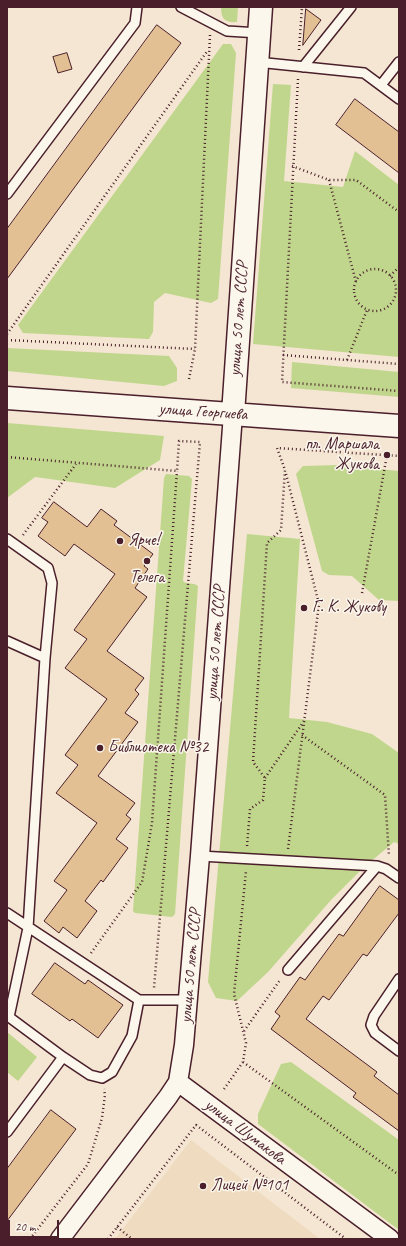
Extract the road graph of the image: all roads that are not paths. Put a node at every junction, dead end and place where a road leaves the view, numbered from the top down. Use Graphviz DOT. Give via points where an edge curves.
graph roads {
  1 [pos="137,7"];
  2 [pos="181,7"];
  3 [pos="260,7"];
  4 [pos="351,7"];
  5 [pos="259,33"];
  6 [pos="257,62"];
  7 [pos="399,62"];
  8 [pos="301,66"];
  9 [pos="381,85"];
  10 [pos="399,99"];
  11 [pos="7,194"];
  12 [pos="7,398"];
  13 [pos="233,414"];
  14 [pos="399,426"];
  15 [pos="7,539"];
  16 [pos="7,641"];
  17 [pos="45,658"];
  18 [pos="200,856"];
  19 [pos="376,866"];
  20 [pos="399,878"];
  21 [pos="7,913"];
  22 [pos="28,928"];
  23 [pos="288,970"];
  24 [pos="399,979"];
  25 [pos="139,1000"];
  26 [pos="187,1000"];
  27 [pos="399,1051"];
  28 [pos="63,1057"];
  29 [pos="178,1082"];
  30 [pos="7,1132"];
  31 [pos="60,1239"];
  32 [pos="390,1239"];
  1 -- 11 [label="lane" via="135,22"];
  2 -- 5 [label="lane" via="227,30"];
  3 -- 5 [label="street, улица 50 лет СССР"];
  4 -- 8 [label="lane"];
  5 -- 6 [label="street, улица 50 лет СССР"];
  6 -- 8 [label="lane"];
  6 -- 13 [label="street, улица 50 лет СССР"];
  7 -- 9 [label="lane"];
  8 -- 9 [label="lane" via="364,73"];
  9 -- 10 [label="lane"];
  12 -- 13 [label="street, улица Георгиева"];
  13 -- 14 [label="street, улица Георгиева"];
  13 -- 18 [label="street, улица 50 лет СССР"];
  15 -- 17 [label="lane" via="48,568 52,583"];
  16 -- 17 [label="lane"];
  17 -- 22 [label="lane"];
  18 -- 19 [label="lane"];
  18 -- 26 [label="street, улица 50 лет СССР"];
  19 -- 20 [label="lane"];
  19 -- 23 [label="lane"];
  21 -- 22 [label="lane"];
  22 -- 25 [label="lane"];
  22 -- 28 [label="lane" via="9,1017"];
  24 -- 27 [label="lane" via="374,1016 371,1025 375,1033"];
  25 -- 26 [label="lane"];
  25 -- 28 [label="lane" via="132,1036 112,1072 102,1078 90,1075"];
  26 -- 29 [label="street, улица 50 лет СССР"];
  28 -- 30 [label="lane"];
  29 -- 31 [label="street, улица 50 лет СССР"];
  29 -- 32 [label="street, улица Шумакова"];
}
